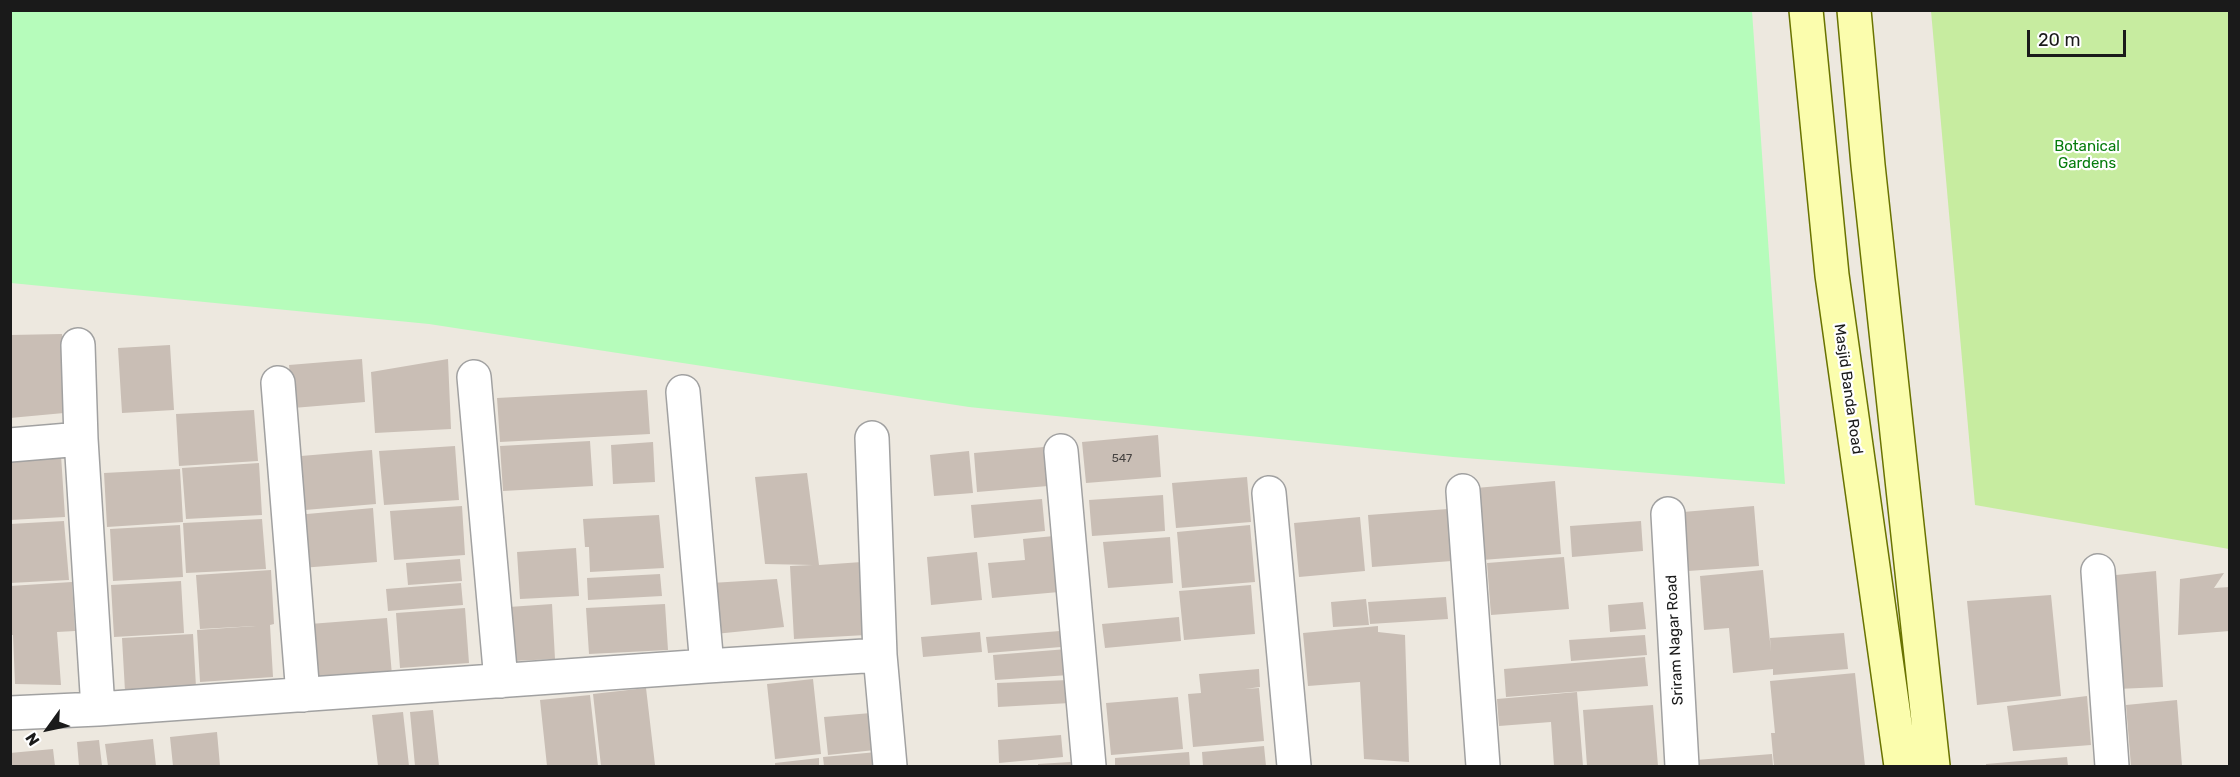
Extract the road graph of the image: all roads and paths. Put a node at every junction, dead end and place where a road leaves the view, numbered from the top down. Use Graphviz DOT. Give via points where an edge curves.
graph roads {
  1 [pos="1806,10"];
  2 [pos="1854,10"];
  3 [pos="78,345"];
  4 [pos="1888,360"];
  5 [pos="1845,365"];
  6 [pos="474,377"];
  7 [pos="279,383"];
  8 [pos="683,392"];
  9 [pos="872,438"];
  10 [pos="81,439"];
  11 [pos="10,445"];
  12 [pos="1061,451"];
  13 [pos="1463,491"];
  14 [pos="1269,493"];
  15 [pos="1668,514"];
  16 [pos="2098,571"];
  17 [pos="880,656"];
  18 [pos="707,666"];
  19 [pos="501,681"];
  20 [pos="303,695"];
  21 [pos="98,709"];
  22 [pos="10,713"];
  23 [pos="890,766"];
  24 [pos="1089,766"];
  25 [pos="1294,766"];
  26 [pos="1483,766"];
  27 [pos="1682,766"];
  28 [pos="1901,766"];
  29 [pos="1933,766"];
  30 [pos="2112,766"];
  1 -- 5 [label="main road, Masjid Banda Road"];
  2 -- 4 [label="main road"];
  3 -- 10 [label="street"];
  4 -- 5 [label="main road"];
  4 -- 29 [label="main road"];
  5 -- 28 [label="main road, Masjid Banda Road"];
  6 -- 19 [label="street"];
  7 -- 20 [label="street"];
  8 -- 18 [label="street"];
  9 -- 17 [label="street"];
  10 -- 11 [label="street"];
  10 -- 21 [label="street"];
  12 -- 24 [label="street"];
  13 -- 26 [label="street"];
  14 -- 25 [label="street"];
  15 -- 27 [label="street, Sriram Nagar Road"];
  16 -- 30 [label="street"];
  17 -- 18 [label="street"];
  17 -- 23 [label="street"];
  18 -- 19 [label="street"];
  19 -- 20 [label="street"];
  20 -- 21 [label="street"];
  21 -- 22 [label="street"];
}
